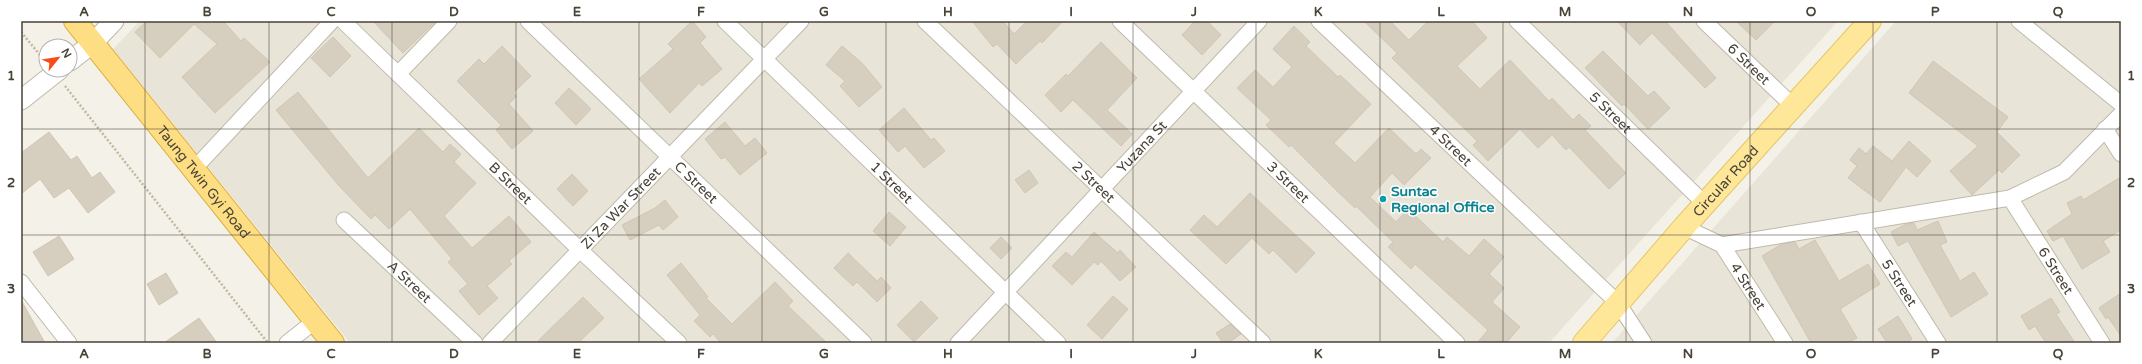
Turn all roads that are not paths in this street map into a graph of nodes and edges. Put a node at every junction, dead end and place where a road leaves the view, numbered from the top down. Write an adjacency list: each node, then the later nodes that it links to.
1 (75, 21): 17 (highway, Taung Twin Gyi Road)
2 (114, 21): 17 (street)
3 (332, 21): 30 (street)
4 (343, 21): 20 (street, B Street)
5 (450, 21): 20 (street)
6 (528, 21): 29 (street, C Street)
7 (725, 21): 19 (street, 1 Street)
8 (801, 21): 19 (street, Zi Za War Street)
9 (924, 21): 31 (street, 2 Street)
10 (1120, 21): 22 (street, 3 Street)
11 (1259, 21): 22 (street, Yuzana St)
12 (1319, 21): 41 (street, 4 Street)
13 (1517, 21): 33 (street, 5 Street)
14 (1704, 21): 25 (street, 6 Street)
15 (1870, 21): 25 (main road, Circular Road)
16 (2019, 21): 24 (street)
17 (93, 43): 18 (street); 30 (highway, Taung Twin Gyi Road)
18 (78, 55)
19 (764, 59): 29 (street, Zi Za War Street); 40 (street, 1 Street)
20 (398, 74): 38 (street, B Street)
21 (44, 78): 23 (street)
22 (1194, 91): 31 (street, Yuzana St); 53 (street, 3 Street)
23 (21, 100)
24 (2121, 104)
25 (1794, 107): 33 (main road, Circular Road)
26 (2121, 114): 27 (street)
27 (2105, 128): 28 (street); 32 (street)
28 (2121, 154)
29 (669, 157): 38 (street, Zi Za War Street); 49 (street, C Street)
30 (194, 169): 42 (highway, Taung Twin Gyi Road)
31 (1102, 189): 40 (street, Yuzana St); 52 (street, 2 Street)
32 (2010, 198): 35 (street); 58 (street, 6 Street)
33 (1705, 204): 36 (main road, Circular Road)
34 (344, 220): 46 (street, A Street)
35 (1861, 222): 37 (street); 57 (street, 5 Street)
36 (1684, 227): 37 (street); 41 (main road, Circular Road)
37 (1722, 246): 56 (street, 4 Street)
38 (580, 250): 47 (street, Zi Za War Street); 48 (street, B Street)
39 (21, 282): 43 (street)
40 (1006, 292): 50 (street, Yuzana St); 51 (street, 1 Street)
41 (1618, 303): 54 (main road, Circular Road); 55 (street)
42 (315, 321): 44 (street); 45 (highway, Taung Twin Gyi Road)
43 (69, 343)
44 (287, 343)
45 (333, 343)
46 (475, 343)
47 (490, 343)
48 (679, 343)
49 (864, 343)
50 (958, 343)
51 (1058, 343)
52 (1263, 343)
53 (1457, 343)
54 (1584, 343)
55 (1644, 343)
56 (1785, 343)
57 (1938, 343)
58 (2102, 343)

